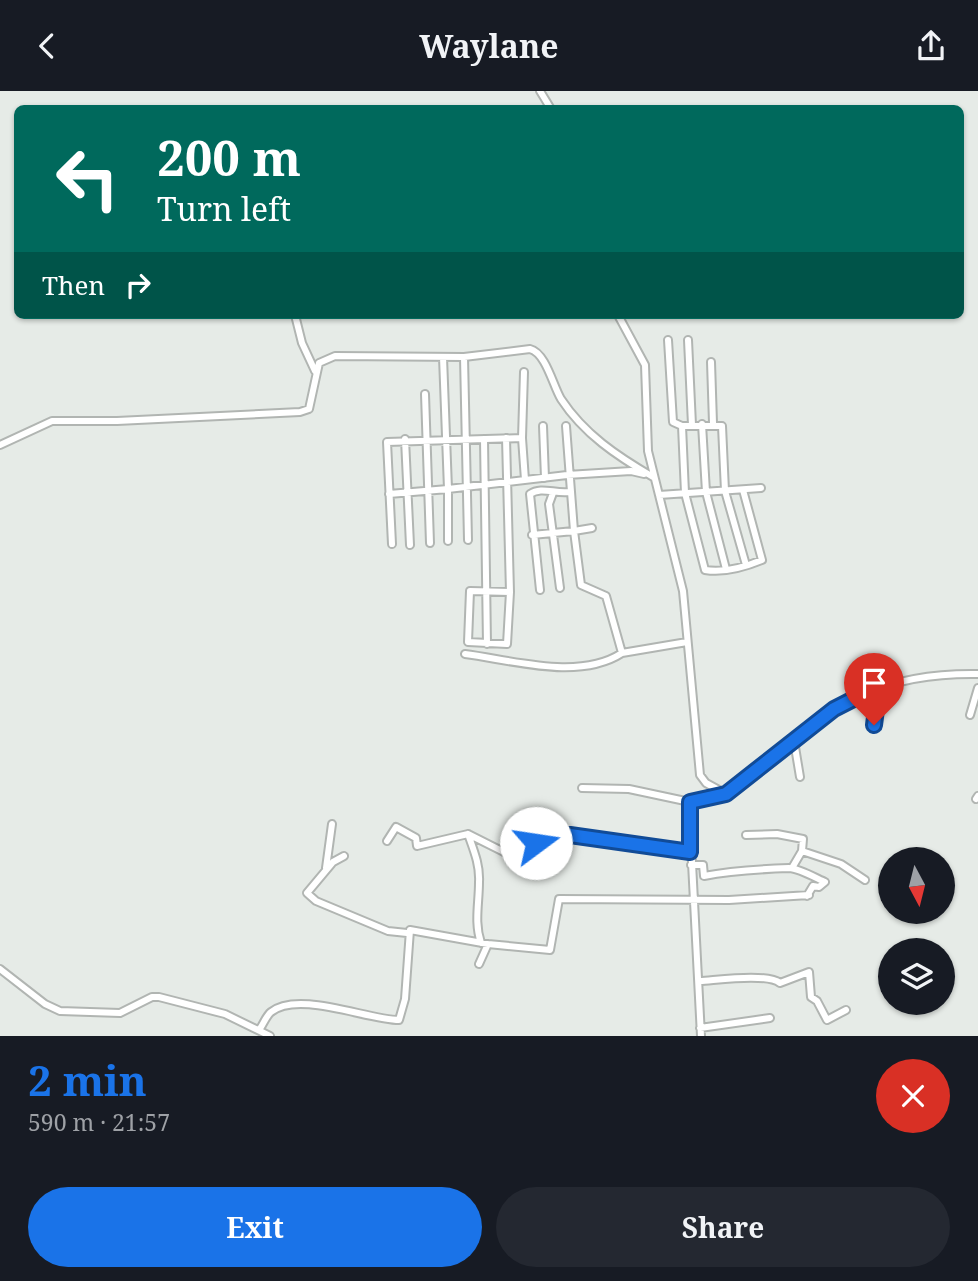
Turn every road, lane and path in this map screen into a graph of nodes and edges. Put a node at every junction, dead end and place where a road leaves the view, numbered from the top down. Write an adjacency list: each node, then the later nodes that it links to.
1 (296, 319): 8 (street)
2 (620, 319): 26 (street)
3 (688, 340): 13 (street)
4 (668, 341): 16 (street)
5 (443, 357): 6 (street); 8 (street); 21 (street)
6 (464, 357): 22 (street); 26 (street)
7 (711, 362): 11 (street)
8 (316, 371): 24 (street)
9 (524, 372): 18 (street)
10 (425, 394): 20 (street)
11 (713, 423): 12 (street); 36 (street)
12 (702, 424): 13 (street); 38 (street)
13 (692, 425): 16 (street)
14 (543, 426): 27 (street)
15 (566, 426): 25 (street)
16 (682, 426): 41 (street)
17 (506, 438): 18 (street); 23 (street); 29 (street)
18 (522, 438): 28 (street)
19 (405, 439): 20 (street); 39 (street); 42 (street)
20 (425, 439): 21 (street); 35 (street)
21 (447, 439): 22 (street); 33 (street)
22 (466, 439): 23 (street); 31 (street)
23 (484, 439): 30 (street)
24 (0, 445)
25 (567, 475): 26 (street); 27 (street); 37 (street)
26 (653, 477): 43 (street)
27 (545, 478): 28 (street)
28 (525, 480): 29 (street)
29 (508, 484): 30 (street); 58 (street)
30 (487, 485): 31 (street); 57 (street)
31 (467, 486): 33 (street); 48 (street)
32 (761, 488): 34 (street)
33 (448, 489): 35 (street); 49 (street)
34 (743, 490): 36 (street); 53 (street)
35 (428, 491): 39 (street); 50 (street)
36 (725, 491): 38 (street); 53 (street)
37 (569, 492): 40 (street); 45 (street)
38 (705, 492): 41 (street); 54 (street)
39 (407, 493): 42 (street); 52 (street)
40 (553, 493): 46 (street); 47 (street)
41 (685, 493): 43 (street); 54 (street)
42 (389, 494): 51 (street)
43 (659, 495): 59 (street)
44 (592, 529): 45 (street)
45 (573, 531): 46 (street); 61 (street)
46 (552, 533): 47 (street); 55 (street)
47 (532, 535): 56 (street)
48 (468, 540)
49 (448, 541)
50 (430, 543)
51 (391, 544)
52 (410, 545)
53 (746, 565): 54 (street)
54 (726, 569)
55 (560, 588)
56 (540, 590)
57 (489, 591): 58 (street); 60 (street); 60 (street)
58 (509, 592): 60 (street)
59 (687, 642): 61 (street); 71 (street)
60 (488, 644)
61 (622, 653): 62 (street)
62 (464, 654)
63 (978, 674): 64 (street)
64 (879, 686): 67 (street); 68 (street)
65 (978, 688): 66 (street)
66 (970, 715)
67 (874, 725)
68 (794, 741): 69 (street); 71 (street)
69 (800, 777)
70 (582, 788): 72 (street)
71 (726, 794): 72 (street)
72 (690, 802): 78 (street)
73 (331, 824): 82 (street)
74 (468, 834): 76 (street); 78 (street); 86 (street)
75 (746, 835): 77 (street)
76 (387, 841)
77 (802, 851): 81 (street); 83 (street)
78 (690, 852): 80 (street)
79 (344, 856): 82 (street)
80 (691, 865): 81 (street); 84 (street)
81 (792, 868): 84 (street)
82 (325, 870): 85 (street)
83 (865, 880)
84 (693, 899): 86 (street); 89 (street)
85 (407, 933): 86 (street); 93 (street)
86 (484, 944): 87 (street)
87 (479, 964)
88 (0, 969): 93 (street)
89 (700, 981): 90 (street); 92 (street)
90 (846, 1010)
91 (769, 1018): 92 (street)
92 (700, 1028): 95 (street)
93 (259, 1030): 94 (street)
94 (270, 1036)
95 (701, 1036)

